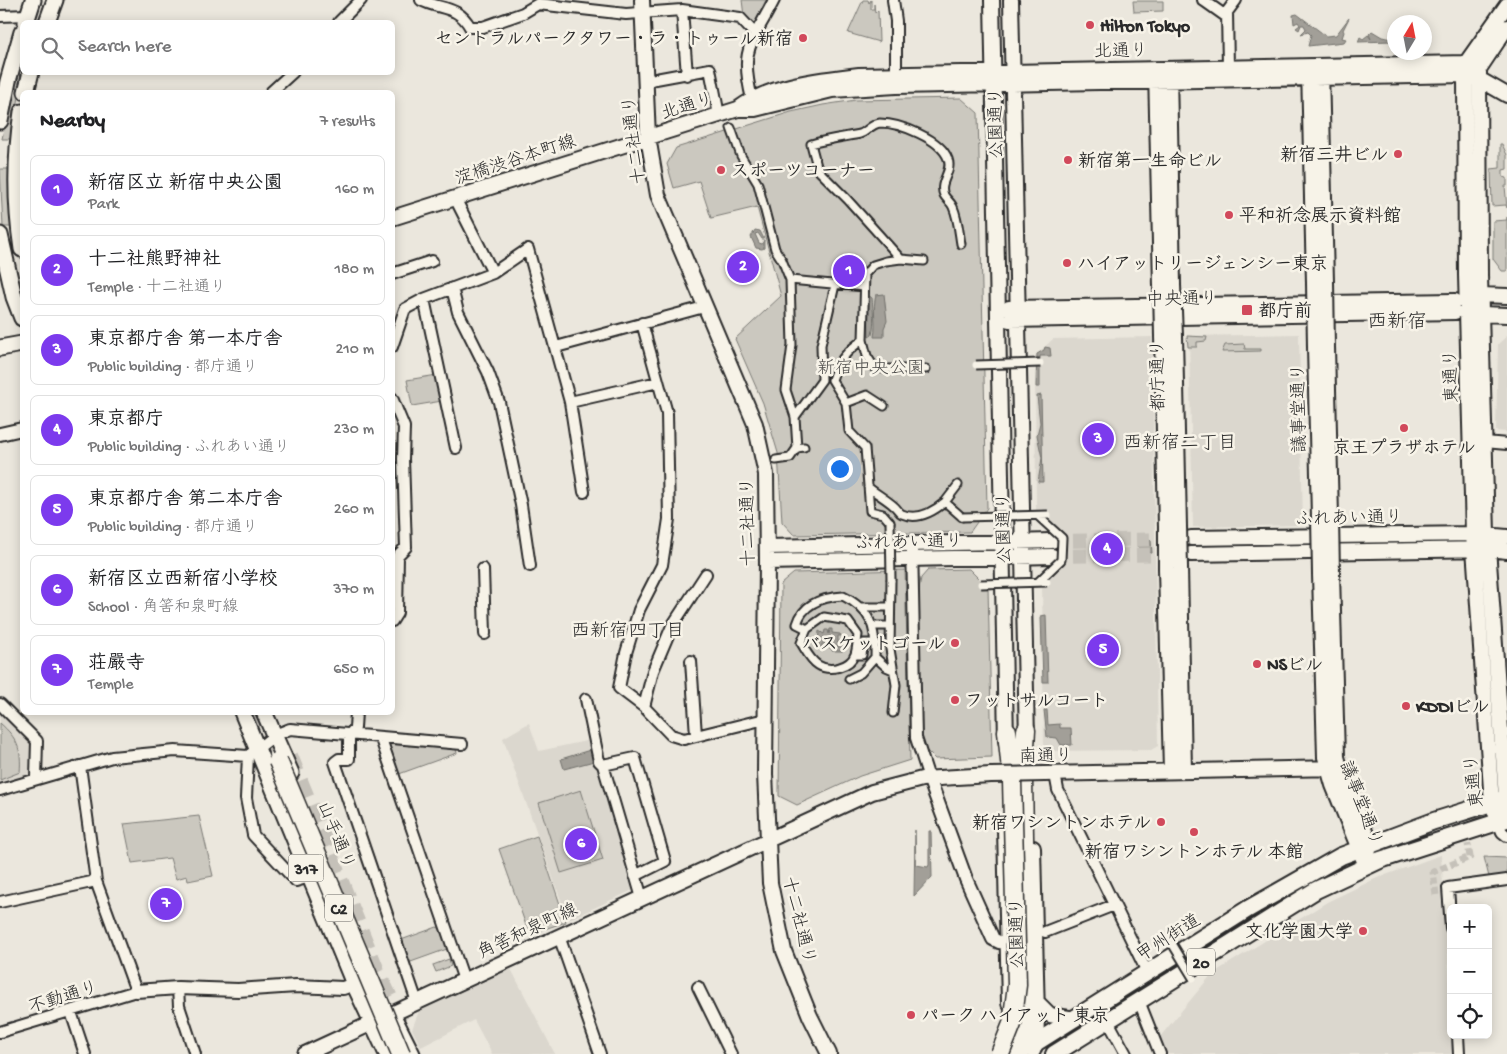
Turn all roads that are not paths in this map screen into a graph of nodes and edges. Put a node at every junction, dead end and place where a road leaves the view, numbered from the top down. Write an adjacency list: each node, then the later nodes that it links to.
1 (33, 0): 16 (main road)
2 (55, 0): 17 (main road)
3 (361, 0): 18 (street)
4 (421, 0): 12 (street)
5 (774, 0): 20 (street)
6 (893, 0): 25 (street)
7 (992, 0): 32 (main road, 公園通り)
8 (1011, 0): 31 (main road, 公園通り)
9 (1203, 0): 15 (street)
10 (1236, 0): 15 (street)
11 (1507, 5): 23 (main road)
12 (642, 7): 13 (street); 33 (main road, 十二社通り)
13 (682, 10): 20 (street); 30 (street)
14 (0, 16): 16 (street)
15 (1227, 17): 22 (street)
16 (27, 19)
17 (48, 20)
18 (341, 20)
19 (1507, 27): 27 (main road)
20 (756, 34): 38 (street)
21 (20, 39): 41 (main road)
22 (1228, 67): 24 (main road, 北通り); 26 (main road, 北通り)
23 (1465, 69): 24 (main road, 北通り); 27 (main road, 北通り); 63 (main road, 東通り)
24 (1315, 72): 26 (main road, 北通り); 160 (main road, 議事堂通り, bridge)
25 (896, 73): 32 (main road, 北通り); 38 (main road, 北通り)
26 (1163, 74): 31 (main road, 北通り); 161 (main road, 都庁通り, bridge)
27 (1479, 74): 34 (main road, 北通り); 37 (main road, 北通り); 60 (main road, 東通り)
28 (30, 75): 35 (main road)
29 (290, 75): 36 (street)
30 (687, 75): 33 (street); 40 (street)
31 (1012, 77): 32 (main road, 北通り); 67 (main road, 公園通り)
32 (993, 78): 39 (main road, 北通り); 66 (main road, 公園通り)
33 (645, 81): 44 (main road, 十二社通り)
34 (1507, 84)
35 (26, 90)
36 (273, 90)
37 (1507, 95)
38 (752, 99): 39 (main road, 北通り)
39 (738, 110): 40 (main road, 北通り)
40 (719, 115): 44 (main road, 北通り)
41 (0, 120)
42 (20, 127): 47 (main road)
43 (731, 128): 56 (street)
44 (648, 137): 45 (main road, 淀橋渋谷本町線); 64 (main road, 十二社通り)
45 (455, 198): 46 (main road, 淀橋渋谷本町線); 55 (street)
46 (395, 214)
47 (20, 225)
48 (0, 235): 53 (main road)
49 (961, 244): 50 (street)
50 (901, 259): 52 (street); 58 (street)
51 (432, 261): 54 (street)
52 (924, 261)
53 (3, 268): 65 (main road)
54 (395, 273)
55 (493, 273): 59 (street); 74 (street)
56 (790, 280): 57 (street); 86 (street)
57 (835, 285): 58 (street); 79 (street)
58 (864, 287): 72 (street)
59 (452, 288): 62 (street); 120 (street)
60 (1481, 295): 61 (main road); 63 (main road); 68 (main road, 東通り)
61 (1507, 296)
62 (424, 299): 71 (street); 93 (street)
63 (1459, 305): 67 (main road, 中央通り); 68 (main road); 101 (main road, 東通り)
64 (704, 307): 70 (street); 109 (main road, 十二社通り)
65 (20, 313)
66 (998, 314): 67 (main road, 中央通り); 106 (main road, 公園通り)
67 (1017, 314): 107 (main road, 公園通り)
68 (1482, 314): 69 (main road); 89 (main road, 東通り)
69 (1507, 315)
70 (642, 323): 74 (street); 81 (street)
71 (395, 338)
72 (863, 340): 78 (street); 80 (street)
73 (20, 344): 75 (main road)
74 (556, 347): 82 (street)
75 (0, 348)
76 (1040, 363): 77 (street, bridge)
77 (976, 365)
78 (926, 369)
79 (822, 380): 80 (street); 86 (street)
80 (832, 380): 83 (street)
81 (658, 382): 82 (street); 143 (street)
82 (570, 402): 97 (street)
83 (846, 404): 85 (street); 96 (street)
84 (395, 405): 90 (street)
85 (884, 406)
86 (795, 417): 94 (street)
87 (20, 429): 88 (street)
88 (0, 434)
89 (1485, 442): 92 (street); 102 (main road, 東通り)
90 (404, 443): 91 (street); 114 (street)
91 (395, 444)
92 (1507, 444)
93 (456, 448)
94 (776, 460)
95 (958, 485): 98 (street)
96 (868, 487): 98 (street); 127 (street, bridge)
97 (584, 492)
98 (945, 502): 100 (street, bridge)
99 (1048, 515): 100 (street, bridge)
100 (1038, 516): 123 (street, bridge)
101 (1473, 534): 102 (main road, ふれあい通り); 104 (main road, ふれあい通り); 110 (main road, 東通り)
102 (1487, 534): 103 (main road, ふれあい通り); 111 (main road, 東通り)
103 (1507, 537)
104 (1191, 538)
105 (1052, 541): 107 (main road, ふれあい通り)
106 (1003, 542): 107 (main road, ふれあい通り); 108 (main road, ふれあい通り); 116 (main road, 公園通り)
107 (1022, 542): 117 (main road, 公園通り)
108 (912, 544): 109 (main road, ふれあい通り); 118 (street)
109 (767, 547): 119 (main road, 十二社通り)
110 (1474, 549): 111 (main road, ふれあい通り); 113 (main road, ふれあい通り); 167 (main road, 東通り)
111 (1488, 549): 112 (main road, ふれあい通り); 135 (main road, 東通り)
112 (1507, 551)
113 (1191, 554)
114 (395, 555): 128 (street)
115 (1052, 556): 117 (main road, ふれあい通り)
116 (1003, 557): 117 (main road, ふれあい通り); 118 (main road, ふれあい通り); 151 (main road, 公園通り)
117 (1023, 557): 150 (main road, 公園通り)
118 (912, 559): 119 (main road, ふれあい通り); 164 (street)
119 (767, 562): 148 (main road, 十二社通り)
120 (530, 566)
121 (483, 569): 132 (street)
122 (706, 574): 143 (street)
123 (1038, 582): 124 (street, bridge); 125 (street, bridge)
124 (1047, 582)
125 (981, 584)
126 (860, 607): 127 (street); 129 (street); 131 (street)
127 (890, 607): 130 (street)
128 (395, 616)
129 (873, 626): 130 (street); 134 (street)
130 (890, 626): 133 (street)
131 (807, 629): 136 (street); 136 (street)
132 (485, 634)
133 (890, 637): 134 (street); 139 (street)
134 (876, 640): 136 (street); 137 (street)
135 (1501, 650): 149 (main road, 東通り)
136 (855, 655)
137 (875, 657): 139 (street); 140 (street)
138 (691, 661): 154 (street)
139 (893, 670): 144 (street)
140 (849, 680)
141 (586, 699): 158 (street)
142 (0, 704): 163 (street)
143 (644, 707): 154 (street)
144 (893, 713)
145 (243, 715): 157 (main road, 317)
146 (265, 715): 152 (main road, 山手通り / 317)
147 (356, 715): 153 (street)
148 (765, 719): 154 (street); 169 (main road, 十二社通り)
149 (1504, 719): 167 (main road, 東通り)
150 (1026, 730): 165 (highway); 191 (main road, 公園通り)
151 (1007, 731): 165 (highway); 182 (main road, 公園通り)
152 (275, 735): 153 (street); 157 (street); 195 (main road, 山手通り / 317)
153 (349, 735): 155 (street); 193 (street)
154 (696, 735)
155 (381, 739): 156 (street); 186 (street)
156 (462, 744)
157 (253, 753): 159 (street); 173 (main road, 317); 173 (street)
158 (603, 764): 172 (street); 172 (street)
159 (80, 766): 163 (street); 175 (street)
160 (1334, 768): 161 (main road, 南通り); 170 (main road, 議事堂通り)
161 (1177, 771): 162 (main road, 南通り)
162 (1050, 774): 164 (main road, 南通り, bridge); 179 (street)
163 (36, 778): 166 (street)
164 (929, 778): 169 (main road, 南通り); 182 (street)
165 (1018, 779): 212 (highway, bridge); 213 (highway)
166 (0, 790)
167 (1497, 801): 168 (main road, 東通り); 170 (highway, 20)
168 (1500, 825): 171 (highway, 20)
169 (766, 842): 176 (main road, 角筈和泉町線); 211 (main road, 十二社通り)
170 (1364, 846): 171 (main road, 議事堂通り); 184 (highway, 甲州街道 / 20)
171 (1366, 866): 192 (highway, 20)
172 (635, 876): 176 (street)
173 (310, 877): 187 (main road, 317)
174 (1507, 880): 178 (street)
175 (96, 881): 177 (street); 190 (street)
176 (642, 898): 181 (main road, 角筈和泉町線)
177 (0, 902)
178 (1449, 904)
179 (1114, 905): 180 (street); 184 (street)
180 (1045, 932)
181 (559, 936): 186 (main road, 角筈和泉町線); 209 (street)
182 (1007, 943): 213 (main road, 公園通り)
183 (1173, 945): 185 (street, bridge)
184 (1148, 974): 196 (highway, 甲州街道 / 20)
185 (1193, 978)
186 (464, 980): 193 (main road, 角筈和泉町線)
187 (354, 984): 189 (street); 198 (main road, 317)
188 (698, 987): 210 (street)
189 (178, 988): 190 (street); 203 (street)
190 (136, 991): 194 (street, 不動通り)
191 (1036, 1001): 196 (main road); 201 (main road, 公園通り)
192 (1139, 1001): 197 (highway, 20); 216 (street)
193 (417, 1002): 195 (main road, 角筈和泉町線)
194 (71, 1012): 199 (street, 不動通り); 202 (street)
195 (392, 1013): 198 (main road, 角筈和泉町線); 208 (main road, 山手通り / 317)
196 (1075, 1019): 201 (highway, 甲州街道 / 20)
197 (1108, 1020): 214 (highway, 20); 215 (street)
198 (372, 1023): 204 (main road, 角筈和泉町線); 205 (main road, 317)
199 (0, 1031)
200 (1458, 1039): 217 (street)
201 (1034, 1049): 213 (highway, 甲州街道 / 20)
202 (85, 1054)
203 (195, 1054)
204 (304, 1054)
205 (387, 1054)
206 (394, 1054): 207 (highway, C2, bridge)
207 (401, 1054)
208 (412, 1054)
209 (600, 1054)
210 (730, 1054)
211 (829, 1054)
212 (1000, 1054)
213 (1016, 1054)
214 (1054, 1054)
215 (1126, 1054)
216 (1160, 1054)
217 (1459, 1054)

